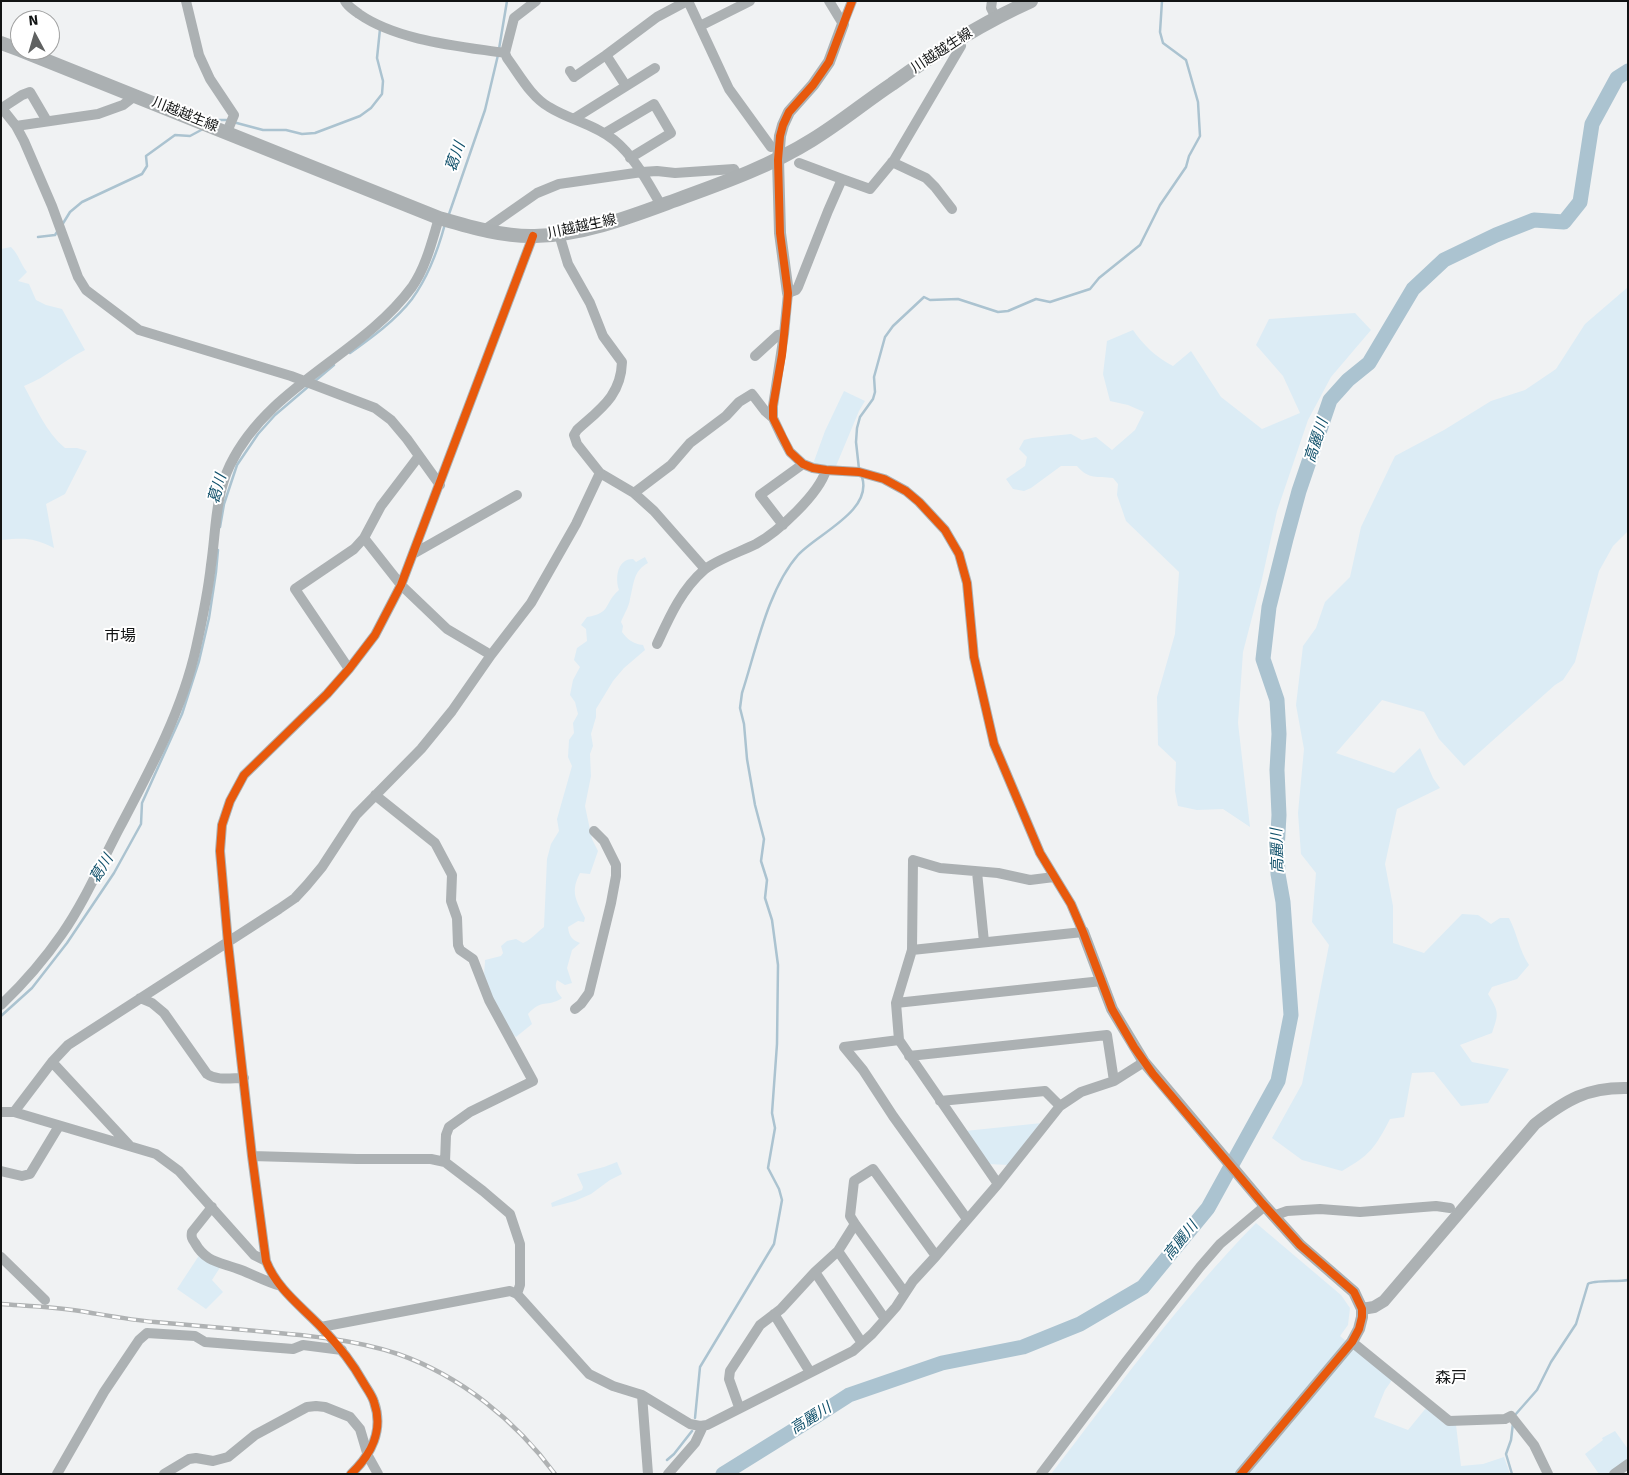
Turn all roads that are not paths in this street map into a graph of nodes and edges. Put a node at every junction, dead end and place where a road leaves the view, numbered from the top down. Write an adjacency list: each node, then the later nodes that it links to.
1 (186, 1): 25 (street)
2 (345, 1): 14 (street)
3 (536, 1): 14 (street)
4 (687, 1): 12 (street); 15 (street)
5 (750, 1): 12 (street)
6 (829, 1): 11 (street)
7 (852, 1): 11 (street)
8 (992, 1): 10 (street)
9 (1031, 1): 10 (main road, 川越越生線)
10 (996, 18): 13 (main road, 川越越生線)
11 (843, 24): 29 (street)
12 (700, 26): 27 (street)
13 (956, 41): 29 (main road, 川越越生線); 30 (street)
14 (505, 53): 22 (street)
15 (606, 55): 18 (street); 19 (street)
16 (46, 60): 20 (main road, 川越越生線)
17 (655, 68): 19 (street)
18 (570, 71)
19 (626, 86): 22 (street)
20 (136, 95): 23 (street); 25 (main road, 川越越生線)
21 (2, 108): 23 (street); 24 (street)
22 (575, 118): 26 (street)
23 (47, 121): 24 (street)
24 (16, 126): 44 (street)
25 (227, 132): 37 (main road, 川越越生線)
26 (605, 133): 28 (street); 28 (street)
27 (771, 147)
28 (630, 158): 32 (street)
29 (778, 160): 33 (main road, 川越越生線); 41 (street)
30 (892, 162): 34 (street); 36 (street)
31 (799, 163): 34 (street)
32 (642, 172): 33 (street); 35 (street); 38 (street)
33 (738, 177): 35 (main road, 川越越生線)
34 (842, 179): 41 (street)
35 (662, 205): 39 (main road, 川越越生線)
36 (952, 209)
37 (444, 219): 38 (main road, 川越越生線); 44 (street)
38 (484, 230): 40 (main road, 川越越生線)
39 (559, 234): 40 (main road, 川越越生線); 49 (street)
40 (533, 236): 50 (street)
41 (788, 293): 42 (street)
42 (784, 334): 43 (street); 45 (street)
43 (755, 356)
44 (304, 381): 46 (street); 72 (street)
45 (773, 418): 47 (street); 51 (street)
46 (419, 456): 50 (street); 54 (street)
47 (803, 464): 48 (street); 53 (street)
48 (826, 470): 53 (street); 64 (street)
49 (600, 473): 51 (street); 59 (street)
50 (440, 485): 55 (street)
51 (634, 493): 56 (street)
52 (516, 495): 55 (street)
53 (783, 525): 56 (street)
54 (364, 538): 57 (street); 60 (street)
55 (413, 554): 57 (street)
56 (705, 569): 58 (street)
57 (401, 585): 59 (street); 60 (street)
58 (657, 644)
59 (491, 655): 61 (street)
60 (349, 669): 67 (street)
61 (374, 795): 67 (street); 88 (street)
62 (594, 831): 73 (street)
63 (976, 872): 64 (street); 66 (street); 68 (street)
64 (1054, 877): 65 (street)
65 (1083, 932): 66 (street); 69 (street)
66 (984, 942): 68 (street)
67 (228, 943): 70 (street); 78 (street)
68 (912, 950): 71 (street)
69 (1102, 981): 71 (street); 77 (street)
70 (140, 998): 76 (street); 78 (street)
71 (896, 1003): 74 (street)
72 (1, 1004)
73 (575, 1009)
74 (899, 1040): 75 (street); 94 (street)
75 (909, 1056): 79 (street); 81 (street)
76 (52, 1062): 84 (street); 86 (street)
77 (1144, 1062): 79 (street); 93 (street)
78 (244, 1078): 87 (street)
79 (1114, 1082): 82 (street)
80 (1628, 1088): 105 (street)
81 (940, 1101): 82 (street); 90 (street)
82 (1060, 1106): 90 (street)
83 (1, 1112): 84 (street)
84 (14, 1112): 85 (street)
85 (59, 1126): 86 (street); 89 (street)
86 (129, 1145): 91 (street)
87 (252, 1156): 88 (street); 99 (street)
88 (445, 1162): 103 (street)
89 (1, 1171)
90 (998, 1184): 94 (street)
91 (212, 1207): 99 (street); 101 (street)
92 (1450, 1208): 93 (street)
93 (1269, 1211): 105 (street); 124 (street)
94 (967, 1219): 97 (street)
95 (855, 1224): 96 (street); 97 (street); 102 (street)
96 (838, 1251): 100 (street); 107 (street)
97 (936, 1256): 102 (street)
98 (1, 1257): 104 (street)
99 (266, 1261): 101 (street)
100 (815, 1272): 106 (street); 110 (street)
101 (281, 1286): 108 (street)
102 (905, 1293): 107 (street)
103 (517, 1294): 108 (street); 113 (street)
104 (45, 1300)
105 (1362, 1309): 109 (street)
106 (774, 1314): 112 (street); 114 (street)
107 (885, 1320): 110 (street)
108 (321, 1327): 111 (street)
109 (1352, 1342): 125 (street); 126 (street)
110 (862, 1343): 112 (street)
111 (342, 1350): 116 (street); 118 (street)
112 (810, 1372): 114 (street)
113 (642, 1395): 115 (street); 122 (street)
114 (740, 1407): 115 (street)
115 (703, 1426): 123 (street)
116 (368, 1456): 119 (street); 120 (street); 121 (street)
117 (1628, 1464): 127 (street)
118 (57, 1474)
119 (164, 1474)
120 (351, 1474)
121 (378, 1474)
122 (648, 1474)
123 (668, 1474)
124 (1041, 1474)
125 (1240, 1474)
126 (1548, 1474)
127 (1614, 1474)

